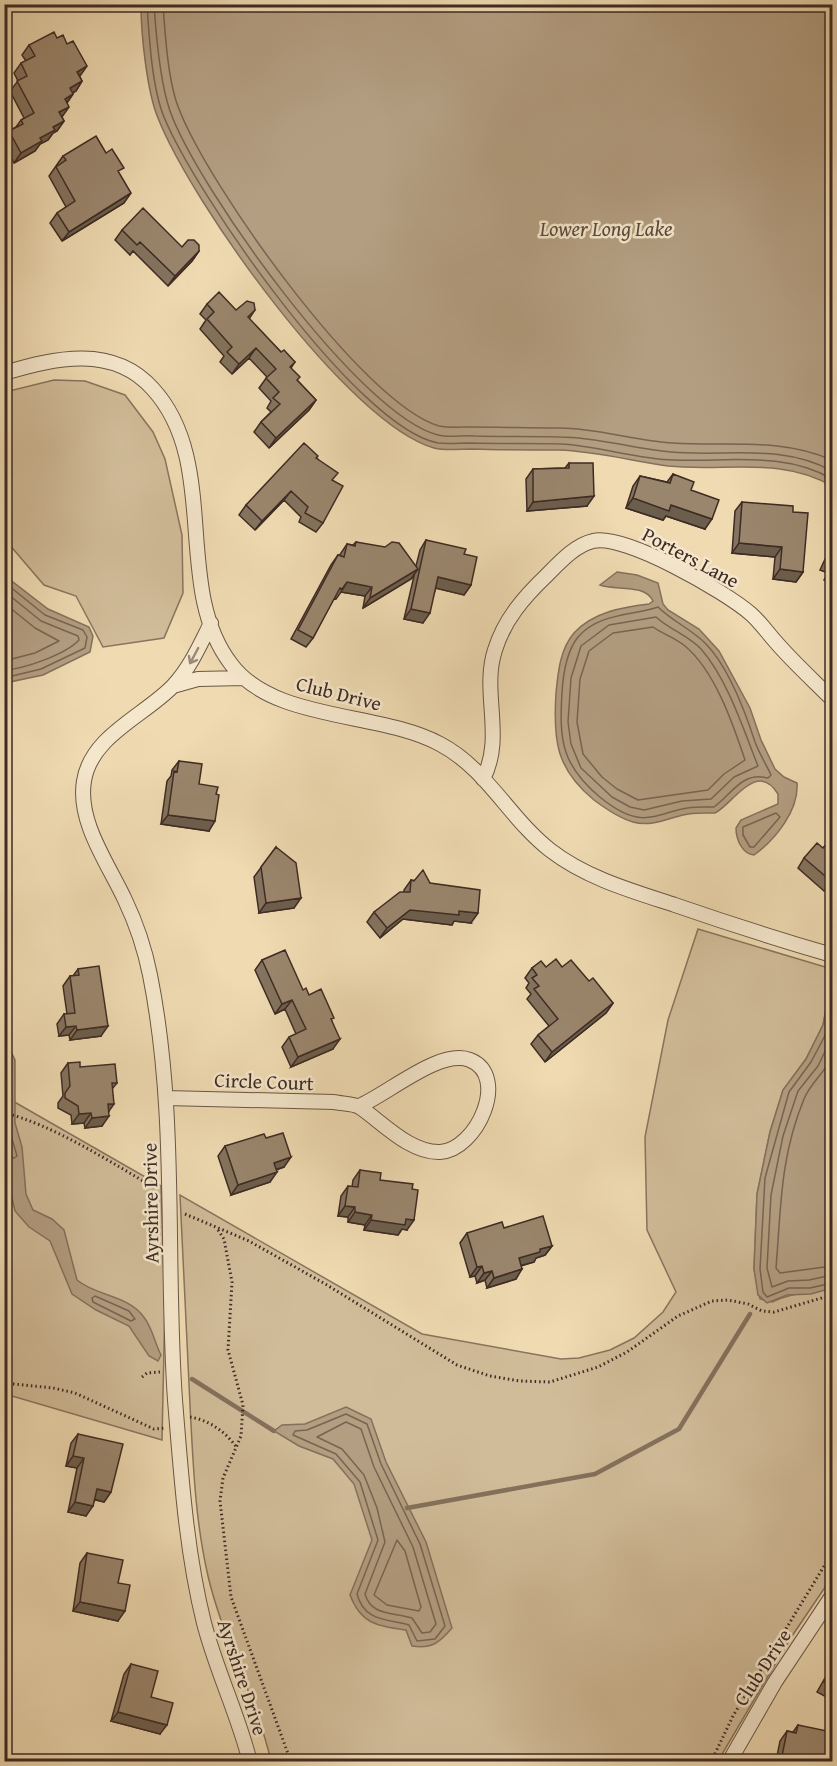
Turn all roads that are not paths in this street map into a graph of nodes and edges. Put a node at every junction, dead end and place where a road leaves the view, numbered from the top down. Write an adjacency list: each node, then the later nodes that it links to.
1 (4, 373): 2 (street, Club Drive)
2 (211, 623): 3 (street, Club Drive); 4 (street, Ayrshire Drive, one-way to 4)
3 (244, 678): 4 (street, Ayrshire Drive); 6 (street, Club Drive)
4 (173, 686): 8 (street, Ayrshire Drive)
5 (832, 699): 6 (street, Porters Lane)
6 (483, 779): 7 (street, Club Drive)
7 (832, 955)
8 (166, 1098): 9 (street, Circle Court); 11 (street, Ayrshire Drive)
9 (359, 1106): 9 (street)
10 (832, 1596): 12 (street, Club Drive)
11 (249, 1761)
12 (729, 1761)

